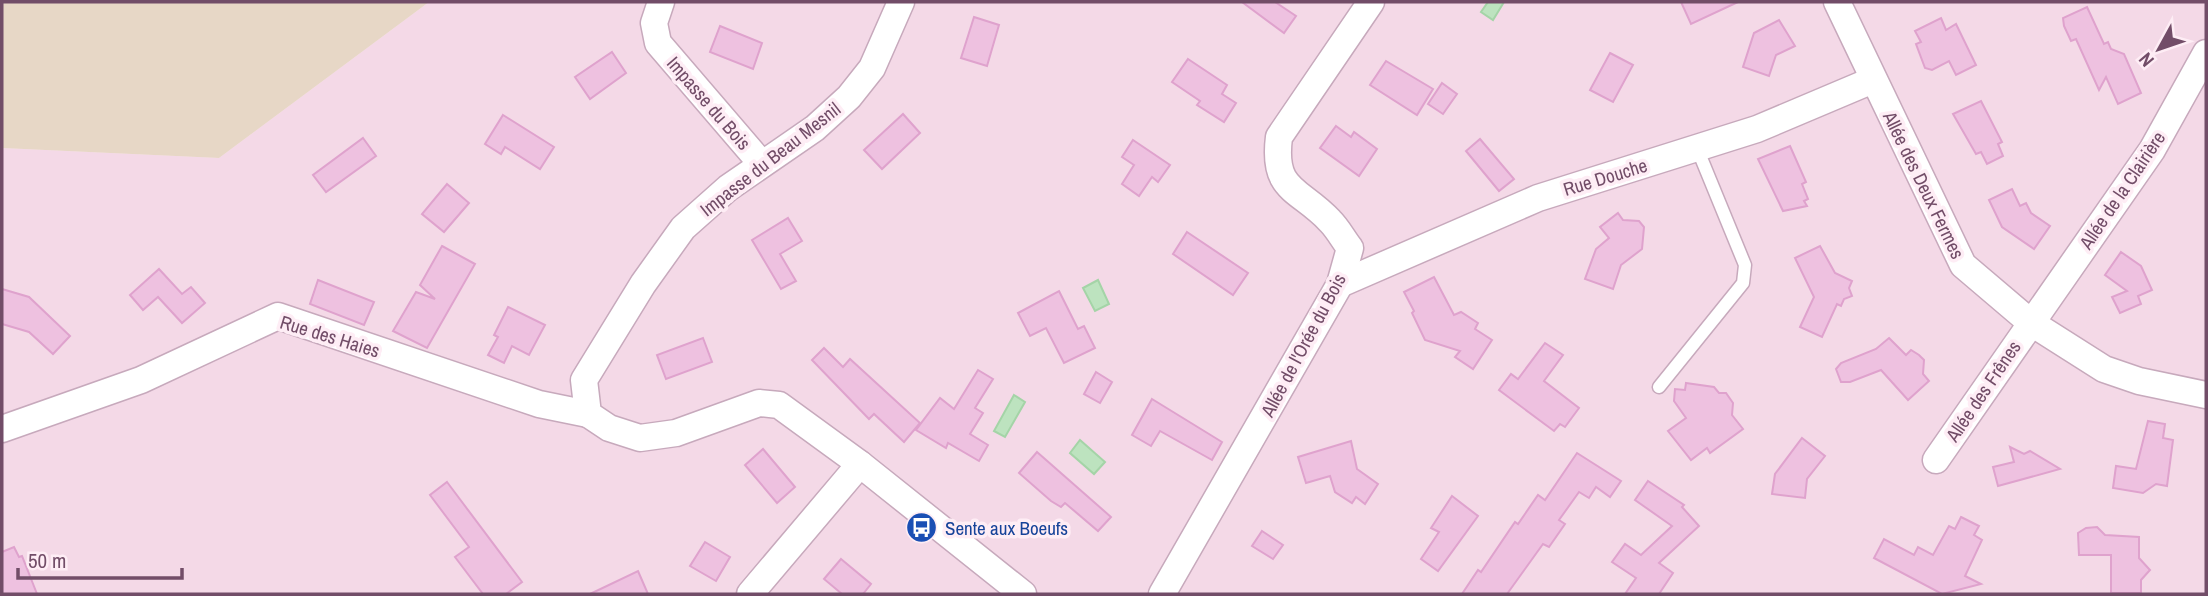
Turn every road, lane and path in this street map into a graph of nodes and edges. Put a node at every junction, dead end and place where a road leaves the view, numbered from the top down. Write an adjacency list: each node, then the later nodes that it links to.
1 (661, 2): 8 (street, Impasse du Bois)
2 (901, 2): 8 (street, Impasse du Beau Mesnil)
3 (1371, 2): 9 (street, Allée de l'Orée du Bois)
4 (1837, 2): 6 (street, Allée des Deux Fermes)
5 (2206, 53): 10 (street, Allée de la Clairière)
6 (1873, 80): 7 (street, Rue Douche); 10 (street, Allée des Deux Fermes)
7 (1698, 148): 9 (street, Rue Douche); 11 (lane)
8 (761, 163): 13 (street, Impasse du Beau Mesnil)
9 (1340, 284): 19 (street, Allée de l'Orée du Bois)
10 (2030, 323): 12 (street, Allée des Deux Fermes); 15 (street, Allée des Frênes)
11 (1659, 387)
12 (2206, 395)
13 (588, 414): 14 (street, Rue des Haies); 16 (street)
14 (2, 429)
15 (1936, 460)
16 (860, 464): 17 (street); 18 (street)
17 (750, 594)
18 (1023, 594)
19 (1162, 594)

